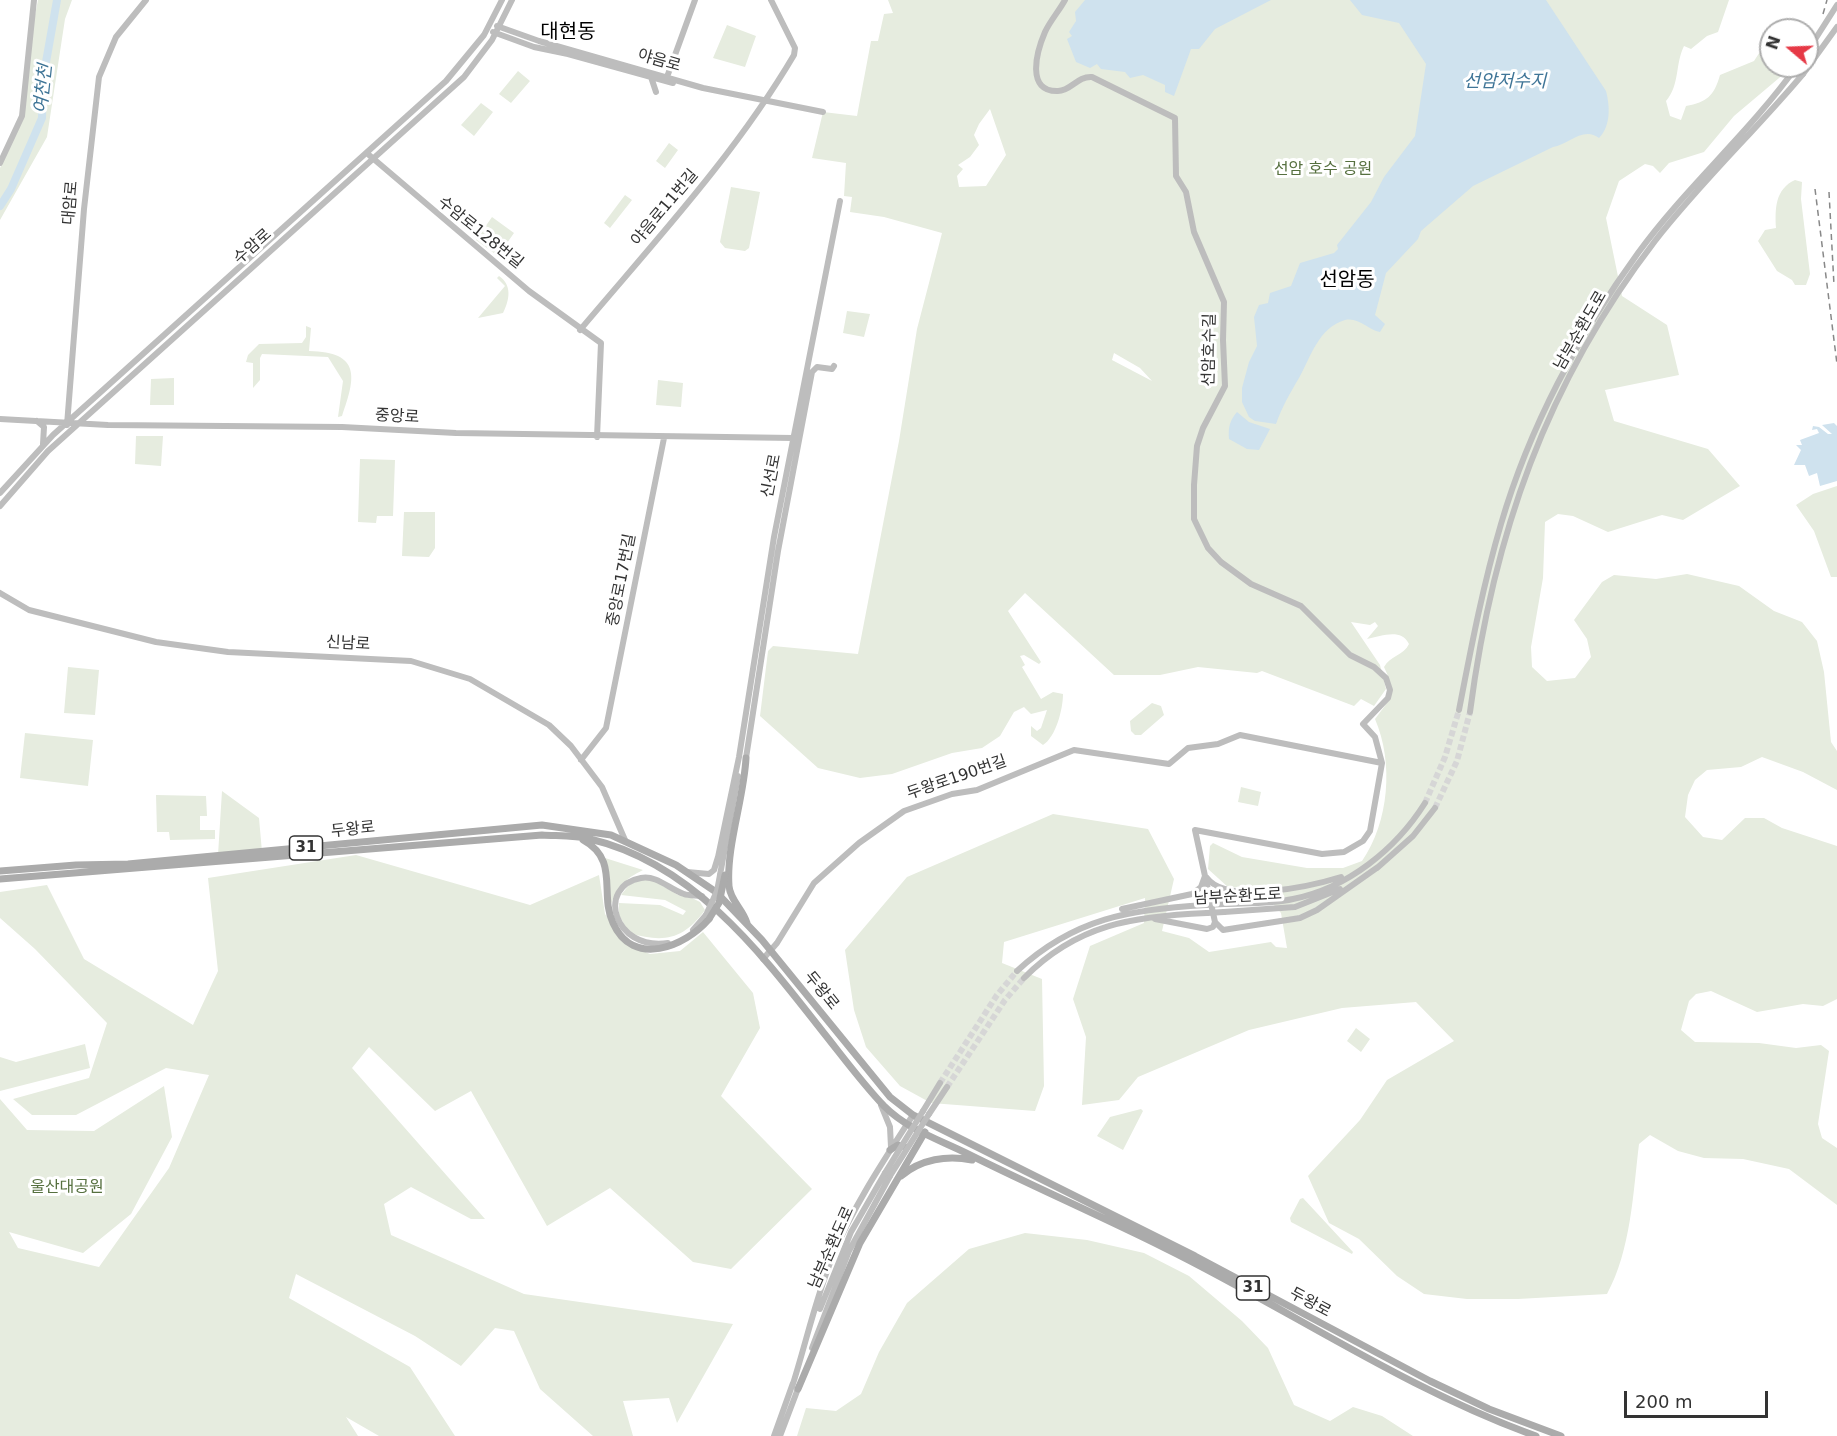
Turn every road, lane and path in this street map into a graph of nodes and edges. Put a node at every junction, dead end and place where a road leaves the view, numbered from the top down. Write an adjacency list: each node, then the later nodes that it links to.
1 (34, 0): 21 (main road)
2 (146, 0): 33 (main road, 대암로)
3 (502, 0): 9 (main road, 수암로)
4 (512, 0): 11 (main road, 수암로)
5 (695, 0): 15 (main road)
6 (771, 0): 17 (main road, 야음로11번길)
7 (1065, 0): 47 (main road, 선암호수길)
8 (1837, 4): 12 (main road, bridge)
9 (489, 26): 11 (main road, 야음로); 19 (main road, 수암로)
10 (1837, 27): 22 (main road, 남부순환도로, bridge)
11 (497, 31): 13 (main road, 야음로); 15 (main road, 야음로); 20 (main road, 수암로)
12 (1819, 33)
13 (651, 77): 15 (main road, 야음로); 16 (main road, 야음로)
14 (1787, 78): 22 (main road, 남부순환도로)
15 (666, 79): 17 (main road, 야음로); 17 (main road, 야음로)
16 (656, 92)
17 (766, 103): 18 (main road, 야음로); 25 (main road, 야음로11번길)
18 (823, 112)
19 (366, 152): 20 (main road, 수암로128번길); 29 (main road, 수암로)
20 (371, 158): 25 (main road, 수암로128번길); 30 (main road, 수암로)
21 (0, 163)
22 (1687, 197): 24 (main road, 남부순환도로)
23 (840, 201): 26 (main road, 신선로)
24 (1654, 238): 43 (main road, 남부순환도로); 44 (main road, 남부순환도로)
25 (580, 330): 35 (main road, 수암로128번길)
26 (809, 359): 28 (main road); 37 (main road, 신선로)
27 (834, 366): 28 (main road)
28 (812, 374): 37 (main road, 신선로)
29 (106, 387): 30 (main road); 33 (main road, 수암로)
30 (112, 393): 34 (main road, 수암로)
31 (0, 419): 32 (main road, 중앙로)
32 (34, 420): 33 (main road, 중앙로); 39 (main road)
33 (67, 422): 34 (main road, 중앙로); 38 (main road); 39 (main road, 수암로)
34 (79, 423): 35 (main road, 중앙로); 38 (main road, 수암로)
35 (597, 437): 36 (main road, 중앙로)
36 (664, 438): 37 (main road, 중앙로); 46 (main road, 중앙로17번길)
37 (796, 438): 45 (main road, 신선로)
38 (60, 441): 41 (main road, 수암로)
39 (43, 445): 40 (main road, 수암로)
40 (0, 493)
41 (0, 506)
42 (0, 593): 46 (main road, 신남로)
43 (1459, 710)
44 (1470, 712)
45 (743, 757): 55 (main road, 신선로); 59 (main road, bridge); 62 (main road)
46 (581, 760): 51 (main road, 신남로)
47 (1382, 763): 56 (main road); 64 (main road, 두왕로190번길)
48 (1425, 803): 53 (main road, 남부순환도로)
49 (1435, 808): 52 (main road, 남부순환도로)
50 (575, 836): 57 (main road, 두왕로); 58 (main road, 두왕로); 59 (main road)
51 (625, 840): 54 (main road, 두왕로 / 31); 55 (main road, 두왕로 / 31)
52 (1378, 867): 60 (main road, 남부순환도로, bridge); 61 (main road)
53 (1363, 868): 56 (main road); 63 (main road, 남부순환도로, bridge)
54 (0, 871)
55 (687, 872): 62 (main road, 두왕로 / 31)
56 (1205, 875): 61 (main road); 63 (main road)
57 (0, 879)
58 (702, 896): 59 (main road); 65 (main road, 두왕로)
59 (708, 917)
60 (1128, 921): 61 (main road); 67 (main road, 남부순환도로)
61 (1215, 922)
62 (748, 925): 64 (main road, 두왕로 / 31)
63 (1080, 927): 66 (main road, 남부순환도로)
64 (771, 951): 65 (main road, 두왕로190번길); 72 (main road, 두왕로 / 31)
65 (763, 959): 70 (main road, 두왕로)
66 (1017, 971)
67 (1024, 978)
68 (940, 1083): 71 (main road, 남부순환도로)
69 (947, 1087): 71 (main road, 남부순환도로)
70 (876, 1097): 73 (main road, 두왕로); 76 (main road)
71 (926, 1113): 79 (main road, 남부순환도로, bridge)
72 (913, 1115): 73 (main road); 74 (main road, 두왕로 / 31)
73 (907, 1124): 75 (main road, 두왕로 / 31); 76 (main road)
74 (930, 1125): 75 (main road); 84 (main road, 두왕로 / 31)
75 (924, 1134): 77 (main road); 78 (main road, 두왕로 / 31)
76 (890, 1150): 77 (main road); 80 (main road)
77 (908, 1161): 79 (main road)
78 (986, 1163): 79 (main road); 83 (main road, 두왕로 / 31)
79 (890, 1177): 80 (main road); 80 (main road, 남부순환도로)
80 (795, 1388): 81 (main road, 남부순환도로); 82 (main road, 남부순환도로)
81 (774, 1436)
82 (780, 1436)
83 (1536, 1436)
84 (1561, 1436)

